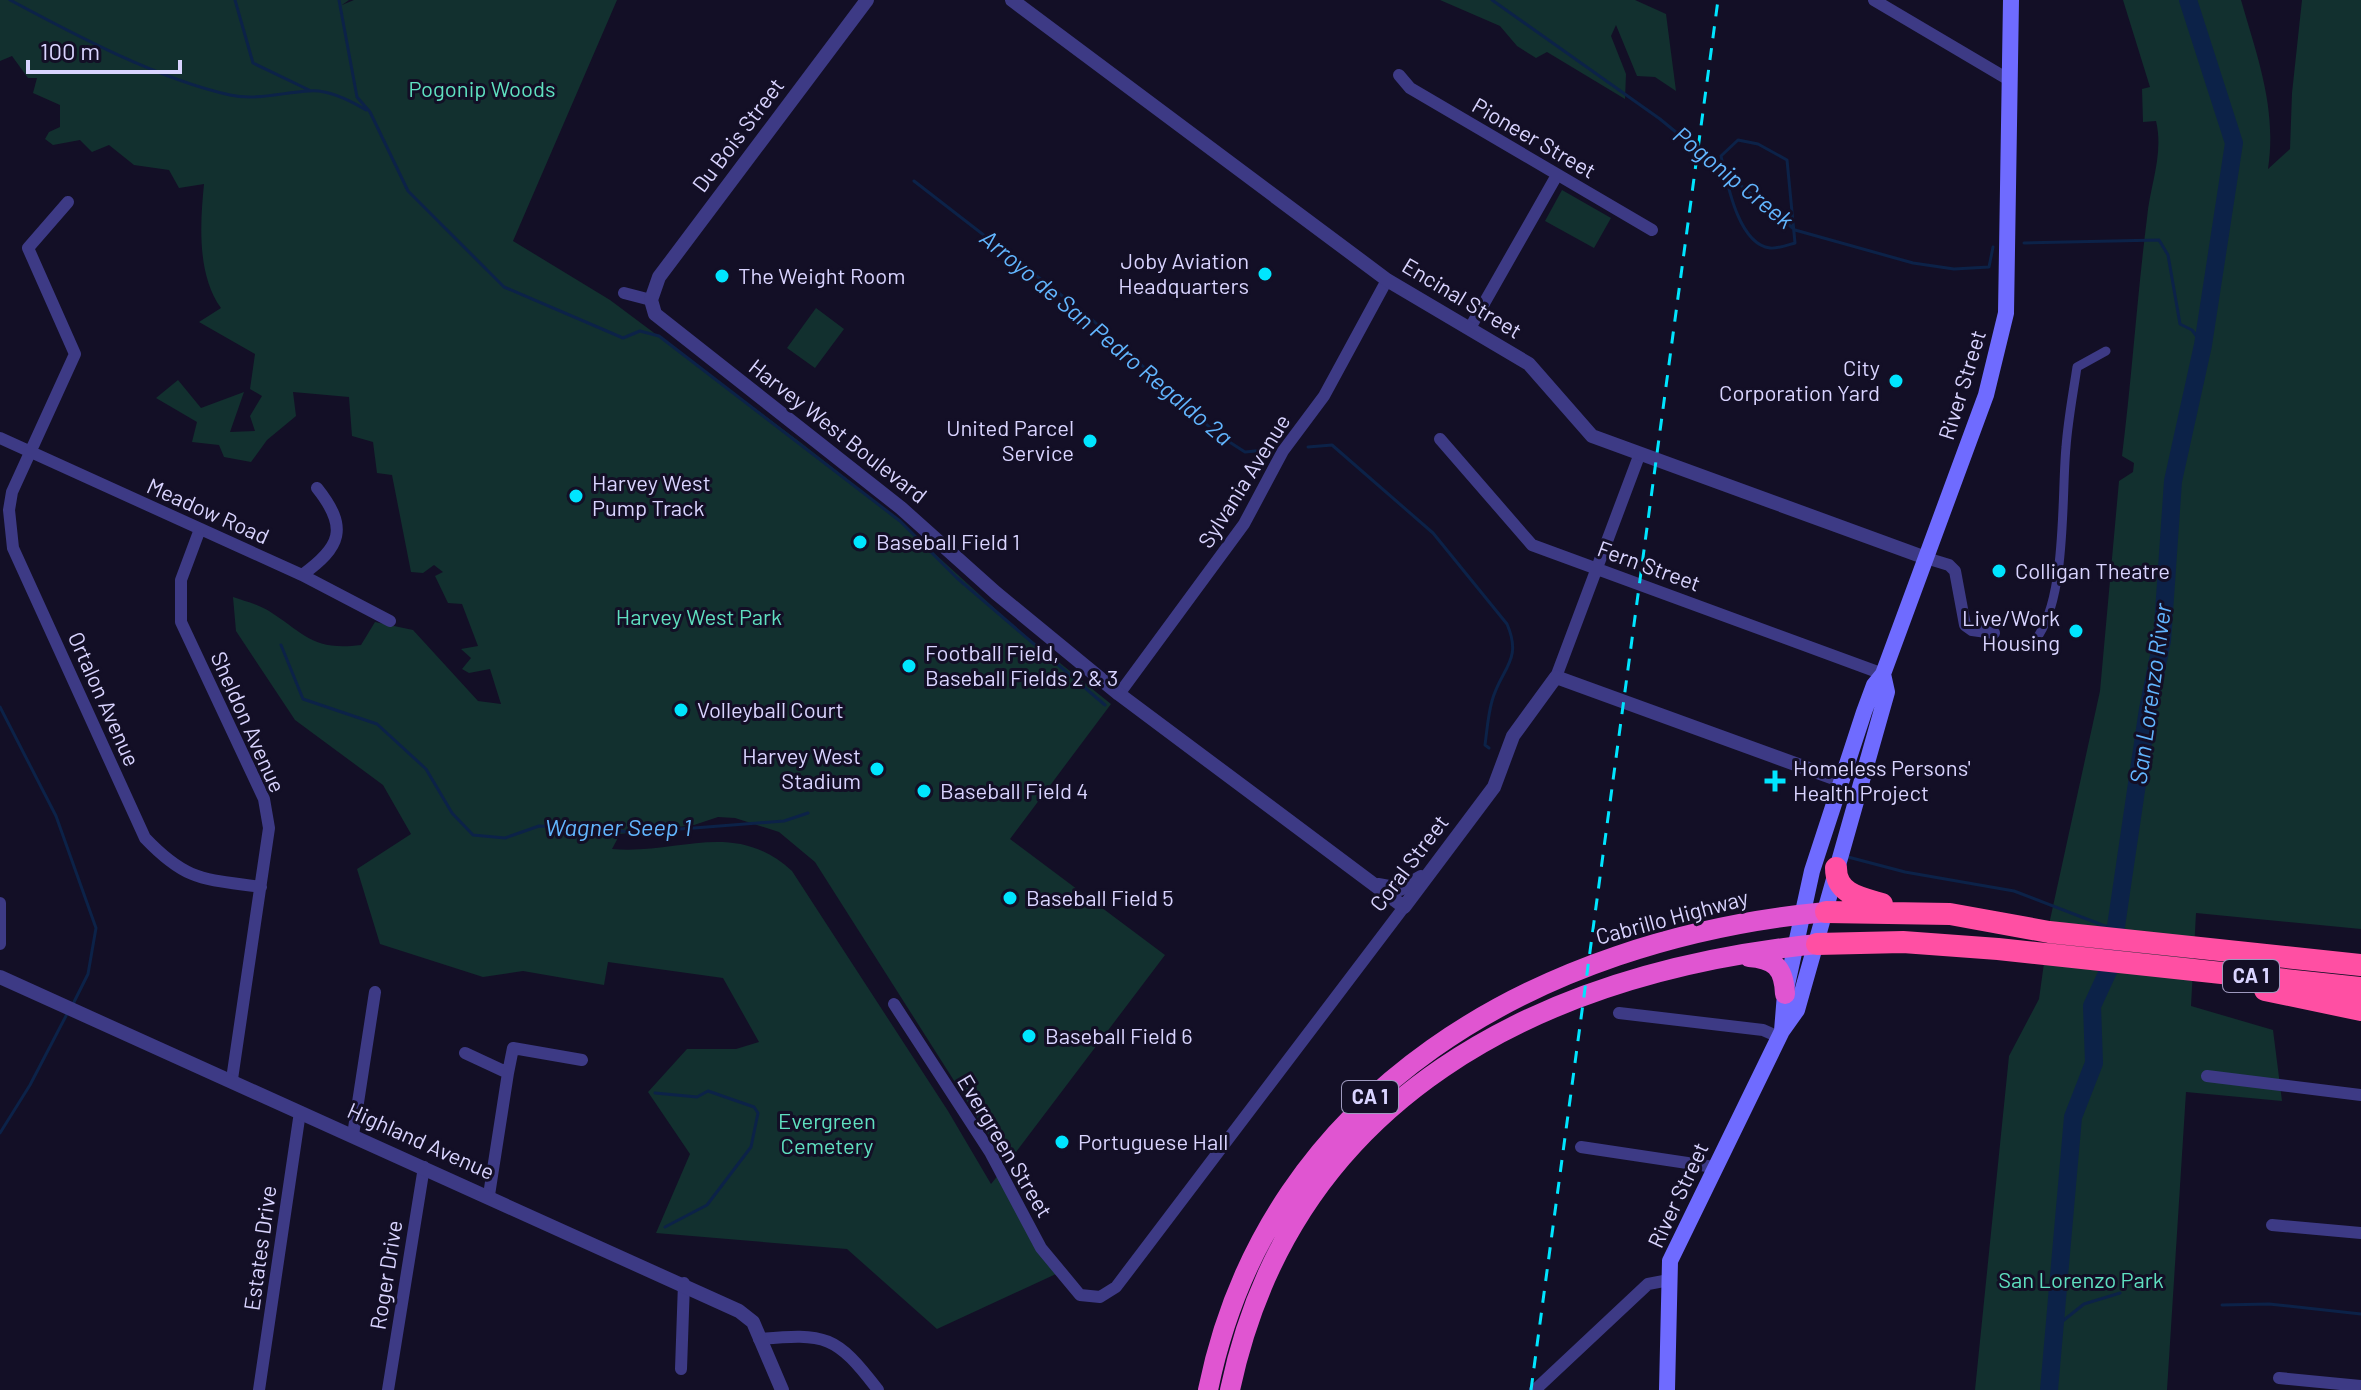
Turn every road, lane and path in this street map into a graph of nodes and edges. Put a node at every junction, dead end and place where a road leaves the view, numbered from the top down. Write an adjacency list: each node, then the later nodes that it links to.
1 (867, 0): 12 (street, Du Bois Street)
2 (1012, 0): 10 (street, Encinal Street)
3 (1874, 0): 6 (street)
4 (2011, 0): 6 (main road, River Street)
5 (1399, 75): 7 (street, Pioneer Street)
6 (2011, 81): 21 (main road, River Street)
7 (1557, 175): 9 (street, Pioneer Street); 13 (street)
8 (68, 202): 17 (street, Ortalon Avenue)
9 (1652, 230)
10 (1387, 280): 13 (street, Encinal Street); 29 (street, Sylvania Avenue)
11 (624, 293): 12 (street)
12 (651, 300): 29 (street, Harvey West Boulevard)
13 (1470, 328): 18 (street, Encinal Street)
14 (2106, 351): 26 (street)
15 (0, 438): 17 (street, Meadow Road)
16 (1440, 439): 22 (street, Fern Street)
17 (30, 452): 20 (street, Meadow Road); 34 (street, Ortalon Avenue)
18 (1639, 456): 21 (street, Encinal Street); 22 (street)
19 (317, 488): 23 (street)
20 (200, 529): 23 (street, Meadow Road); 34 (street, Sheldon Avenue)
21 (1926, 558): 25 (street); 27 (main road, River Street)
22 (1595, 569): 27 (street, Fern Street); 28 (street)
23 (302, 575): 24 (street, Meadow Road)
24 (390, 621)
25 (1994, 633)
26 (2030, 646)
27 (1883, 674): 30 (main road, River Street); 31 (main road, River Street)
28 (1556, 677): 30 (street); 32 (street, Coral Street)
29 (1119, 694): 33 (street, Harvey West Boulevard)
30 (1842, 781): 39 (main road, River Street)
31 (1836, 868): 37 (highway); 38 (main road, River Street)
32 (1429, 873): 33 (street); 36 (street, Coral Street)
33 (1370, 882): 36 (street, Harvey West Boulevard)
34 (261, 887): 60 (street, Sheldon Avenue)
35 (0, 903): 41 (street)
36 (1404, 907): 72 (street, Coral Street)
37 (1906, 911): 38 (highway, Cabrillo Highway / CA 1); 40 (highway, Cabrillo Highway / CA 1)
38 (1826, 912): 39 (highway, Cabrillo Highway / CA 1); 42 (main road, River Street)
39 (1802, 914): 42 (main road, River Street); 81 (highway, Cabrillo Highway / CA 1)
40 (2048, 942): 42 (highway, Cabrillo Highway / CA 1); 44 (highway, Cabrillo Highway / CA 1)
41 (0, 944)
42 (1806, 945): 43 (highway, Cabrillo Highway / CA 1); 51 (main road, River Street); 55 (main road, River Street)
43 (1729, 955): 51 (highway); 82 (highway, Cabrillo Highway / CA 1)
44 (2164, 955): 45 (highway, Cabrillo Highway / CA 1); 49 (highway, Cabrillo Highway / CA 1); 53 (highway)
45 (2269, 955): 46 (highway); 47 (highway, Cabrillo Highway / CA 1)
46 (2361, 958)
47 (2361, 965)
48 (0, 977): 60 (street, Highland Avenue)
49 (2361, 988)
50 (375, 992): 63 (street)
51 (1785, 994): 55 (main road, River Street)
52 (894, 1004): 72 (street, Evergreen Street)
53 (2361, 1010)
54 (1619, 1013): 55 (street)
55 (1781, 1034): 66 (main road, River Street)
56 (465, 1053): 58 (street)
57 (582, 1060): 58 (street)
58 (508, 1073): 67 (street)
59 (2207, 1076): 61 (street)
60 (232, 1079): 62 (street, Highland Avenue)
61 (2361, 1095)
62 (300, 1112): 63 (street, Highland Avenue); 77 (street, Estates Drive)
63 (353, 1135): 65 (street, Highland Avenue)
64 (1581, 1147): 66 (street)
65 (424, 1167): 67 (street, Highland Avenue); 78 (street, Roger Drive)
66 (1714, 1167): 70 (main road, River Street)
67 (489, 1195): 71 (street, Highland Avenue)
68 (2272, 1225): 69 (street)
69 (2361, 1233)
70 (1669, 1280): 83 (street); 84 (main road, River Street)
71 (684, 1283): 73 (street, Highland Avenue); 74 (street)
72 (1092, 1298)
73 (759, 1339): 79 (street, Highland Avenue); 80 (street)
74 (681, 1369)
75 (2279, 1378): 76 (street)
76 (2361, 1386)
77 (259, 1390)
78 (388, 1390)
79 (782, 1390)
80 (878, 1390)
81 (1208, 1390)
82 (1230, 1390)
83 (1535, 1390)
84 (1667, 1390)

